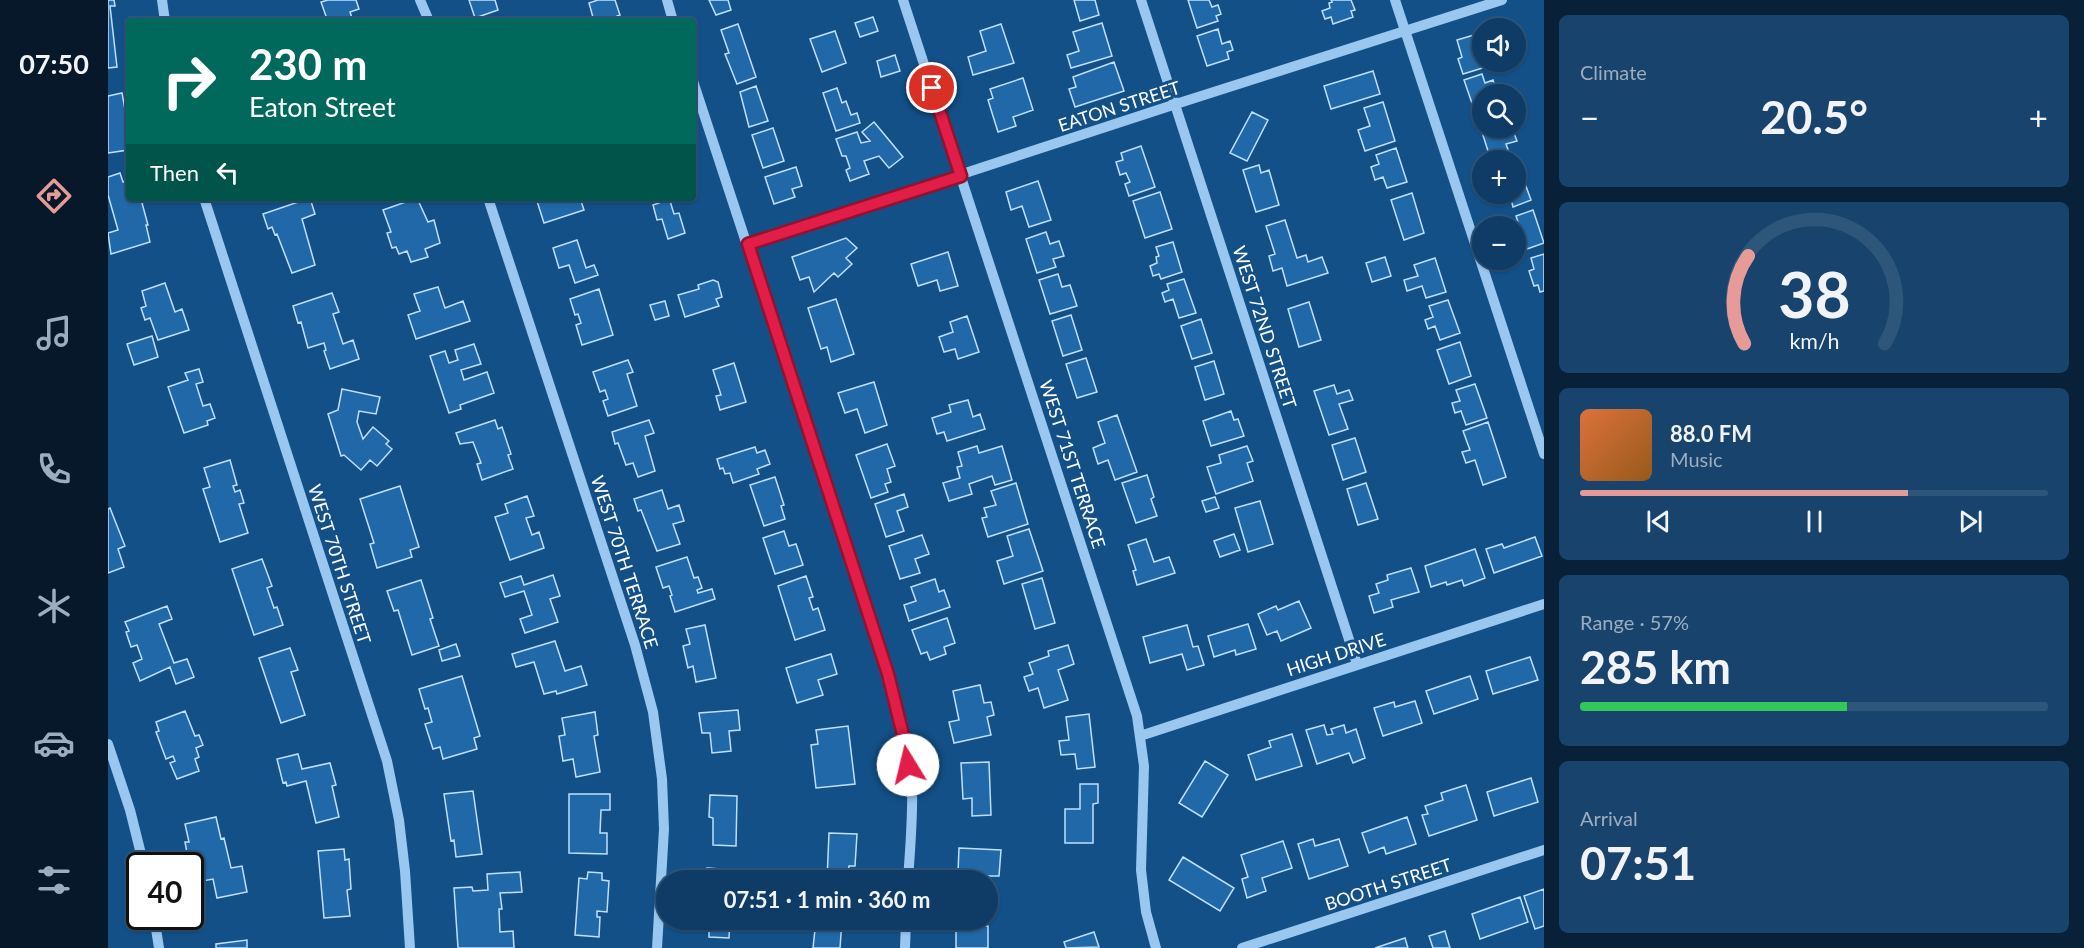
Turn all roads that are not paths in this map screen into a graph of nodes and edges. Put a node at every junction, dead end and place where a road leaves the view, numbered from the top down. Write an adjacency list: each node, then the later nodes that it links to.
1 (162, 0): 8 (street)
2 (420, 0): 9 (street)
3 (667, 0): 10 (street)
4 (903, 0): 14 (street, WEST 71ST TERRACE)
5 (1141, 0): 13 (street, WEST 72ND STREET)
6 (1395, 0): 11 (street)
7 (1502, 0): 11 (street, EATON STREET)
8 (165, 18)
9 (428, 18)
10 (673, 18)
11 (1406, 31): 13 (street, EATON STREET); 18 (street)
12 (696, 90): 17 (street)
13 (1176, 104): 14 (street, EATON STREET); 20 (street, WEST 72ND STREET)
14 (961, 176): 17 (street, EATON STREET); 21 (street, WEST 71ST TERRACE)
15 (205, 201): 29 (street, WEST 70TH STREET)
16 (489, 201): 30 (street, WEST 70TH TERRACE)
17 (748, 244): 25 (street)
18 (1544, 454)
19 (1544, 604): 20 (street, HIGH DRIVE)
20 (1356, 664): 21 (street, HIGH DRIVE)
21 (1140, 736): 32 (street, WEST 71ST TERRACE)
22 (108, 744): 24 (street)
23 (1544, 850): 33 (street, BOOTH STREET)
24 (140, 852)
25 (908, 870)
26 (156, 930): 28 (street)
27 (906, 930): 31 (street)
28 (159, 948)
29 (410, 948)
30 (657, 948)
31 (905, 948)
32 (1156, 948)
33 (1242, 948)

